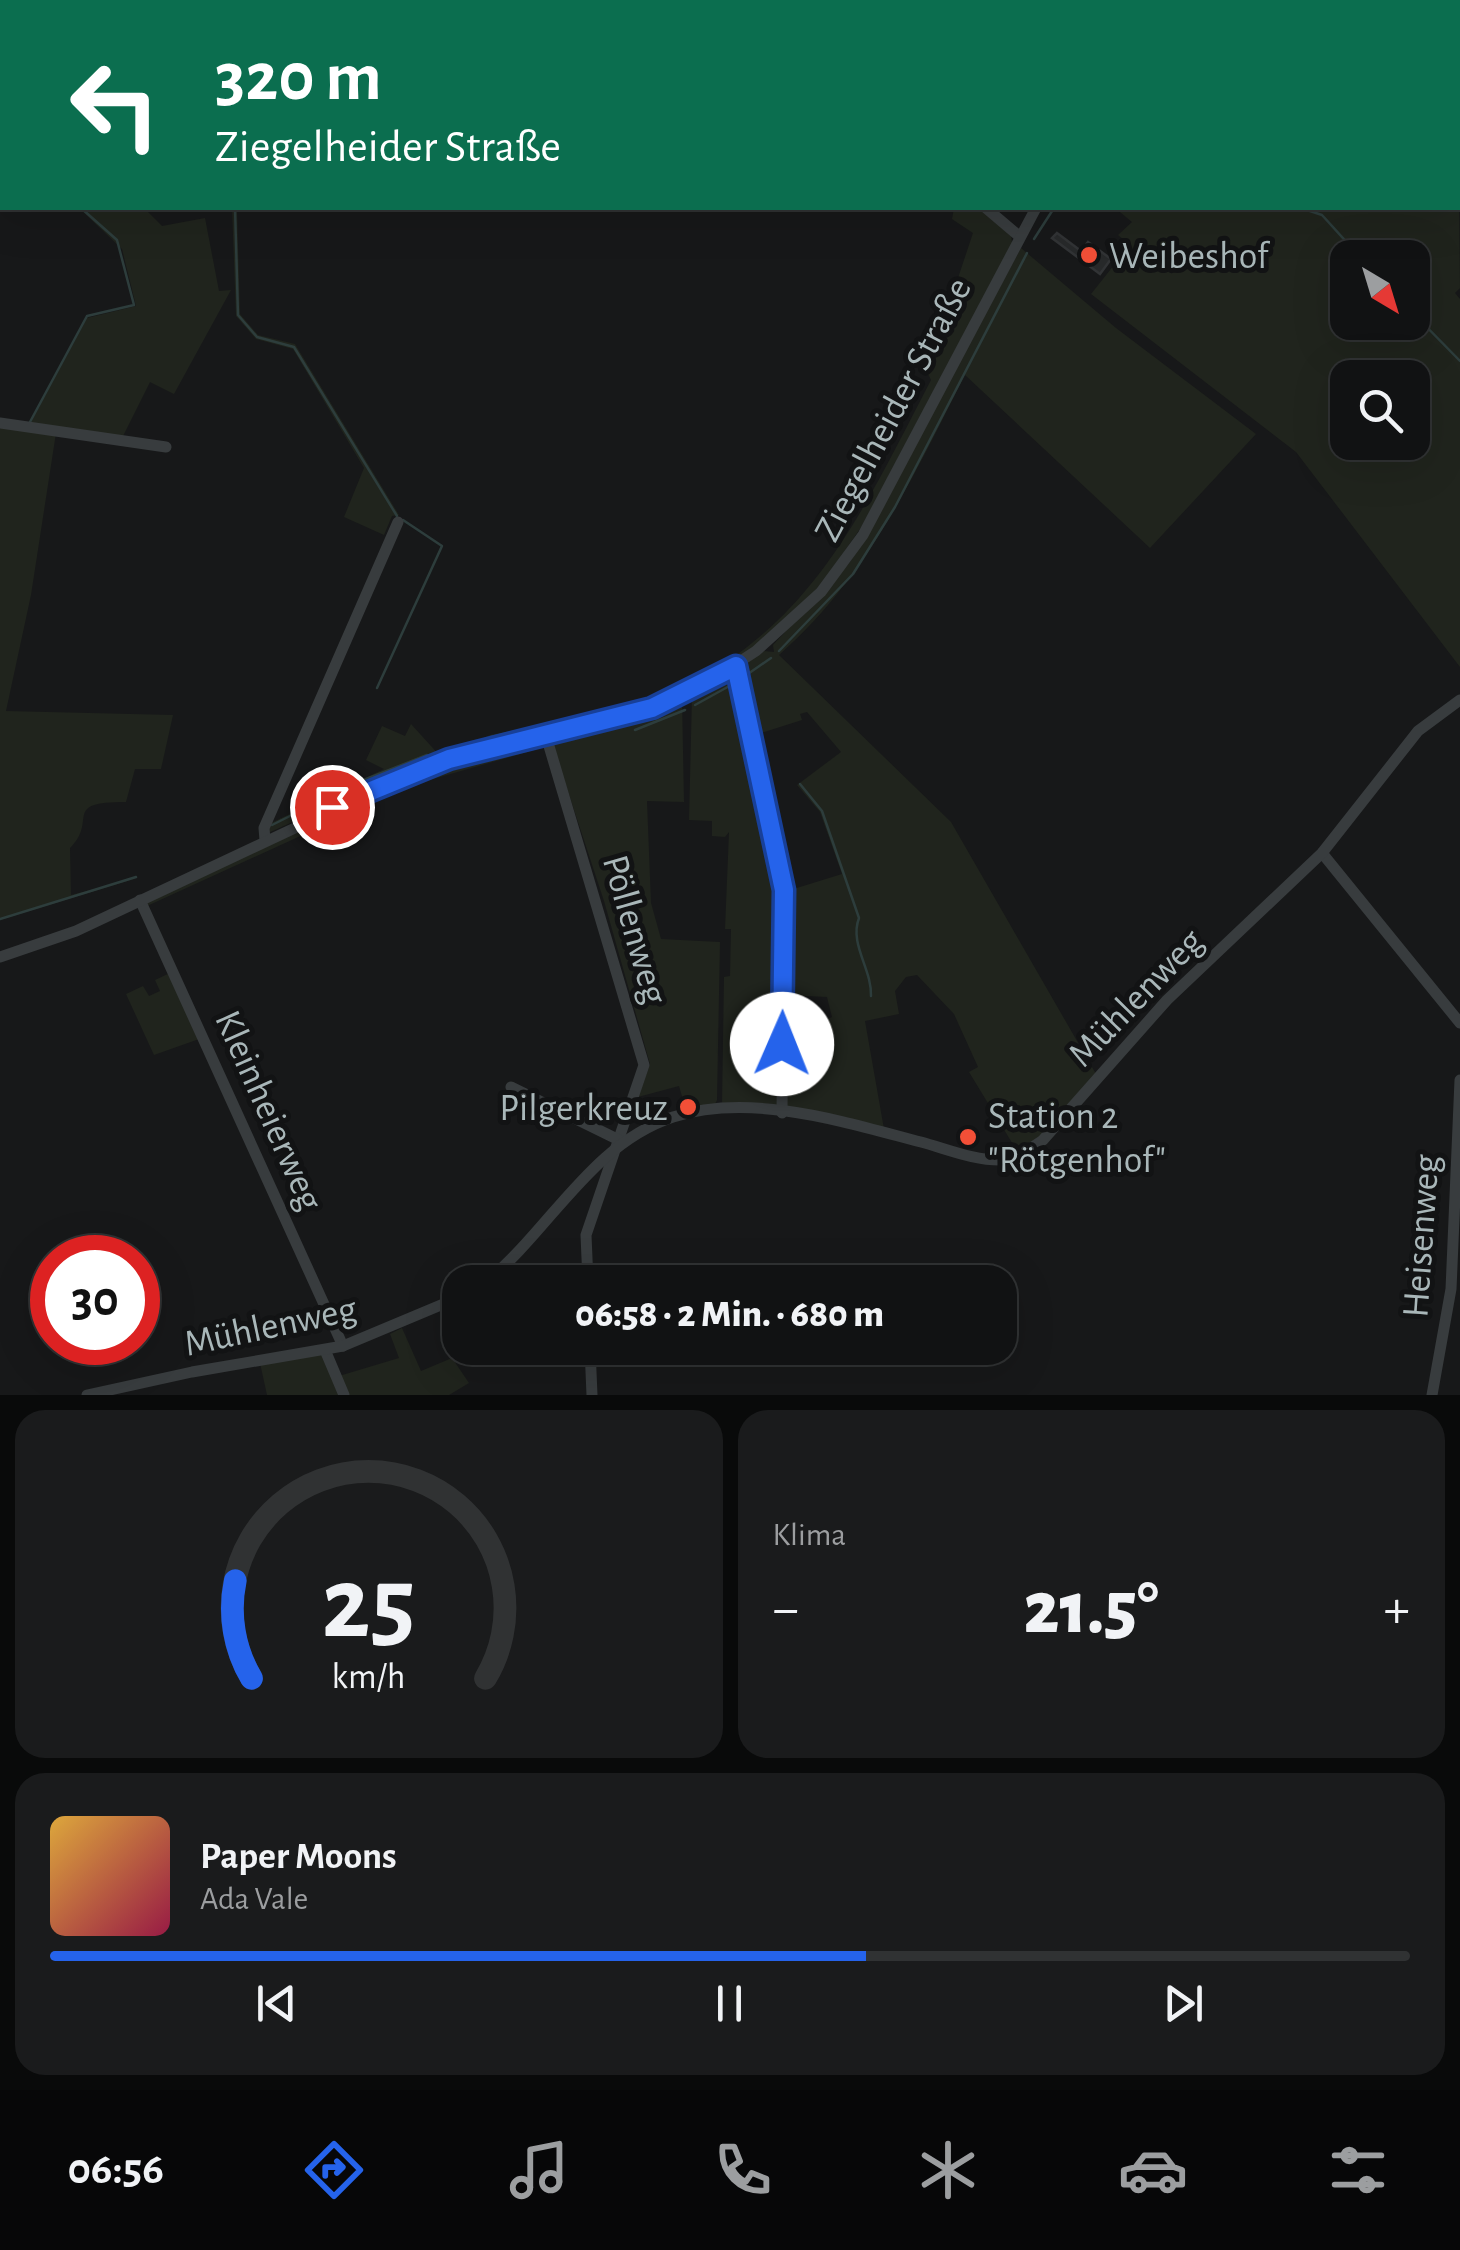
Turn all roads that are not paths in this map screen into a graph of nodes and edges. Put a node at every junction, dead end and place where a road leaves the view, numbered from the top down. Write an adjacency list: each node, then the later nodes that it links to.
1 (988, 210): 3 (street)
2 (1035, 210): 3 (street, Ziegelheider Straße)
3 (1018, 236): 7 (street, Ziegelheider Straße)
4 (0, 424): 5 (street)
5 (166, 447)
6 (398, 522): 10 (street)
7 (736, 666): 9 (street, Ziegelheider Straße); 17 (street)
8 (1460, 700): 11 (street, Mühlenweg)
9 (546, 736): 10 (street, Ziegelheider Straße); 18 (street, Pöllenweg)
10 (265, 840): 12 (street, Ziegelheider Straße)
11 (1322, 853): 14 (street); 17 (street, Mühlenweg)
12 (140, 900): 13 (street, Ziegelheider Straße); 22 (street, Kleinheierweg)
13 (0, 957)
14 (1460, 1024)
15 (1460, 1080): 28 (street, Heisenweg)
16 (511, 1087): 18 (street)
17 (782, 1113): 18 (street, Mühlenweg)
18 (621, 1140): 19 (street, Mühlenweg); 20 (street, Pöllenweg)
19 (502, 1265)
20 (587, 1265)
21 (442, 1305): 22 (street, Mühlenweg)
22 (344, 1346): 23 (street, Mühlenweg)
23 (325, 1350): 25 (street, Mühlenweg); 26 (street)
24 (591, 1365): 27 (street)
25 (87, 1395)
26 (344, 1395)
27 (592, 1395)
28 (1432, 1395)

